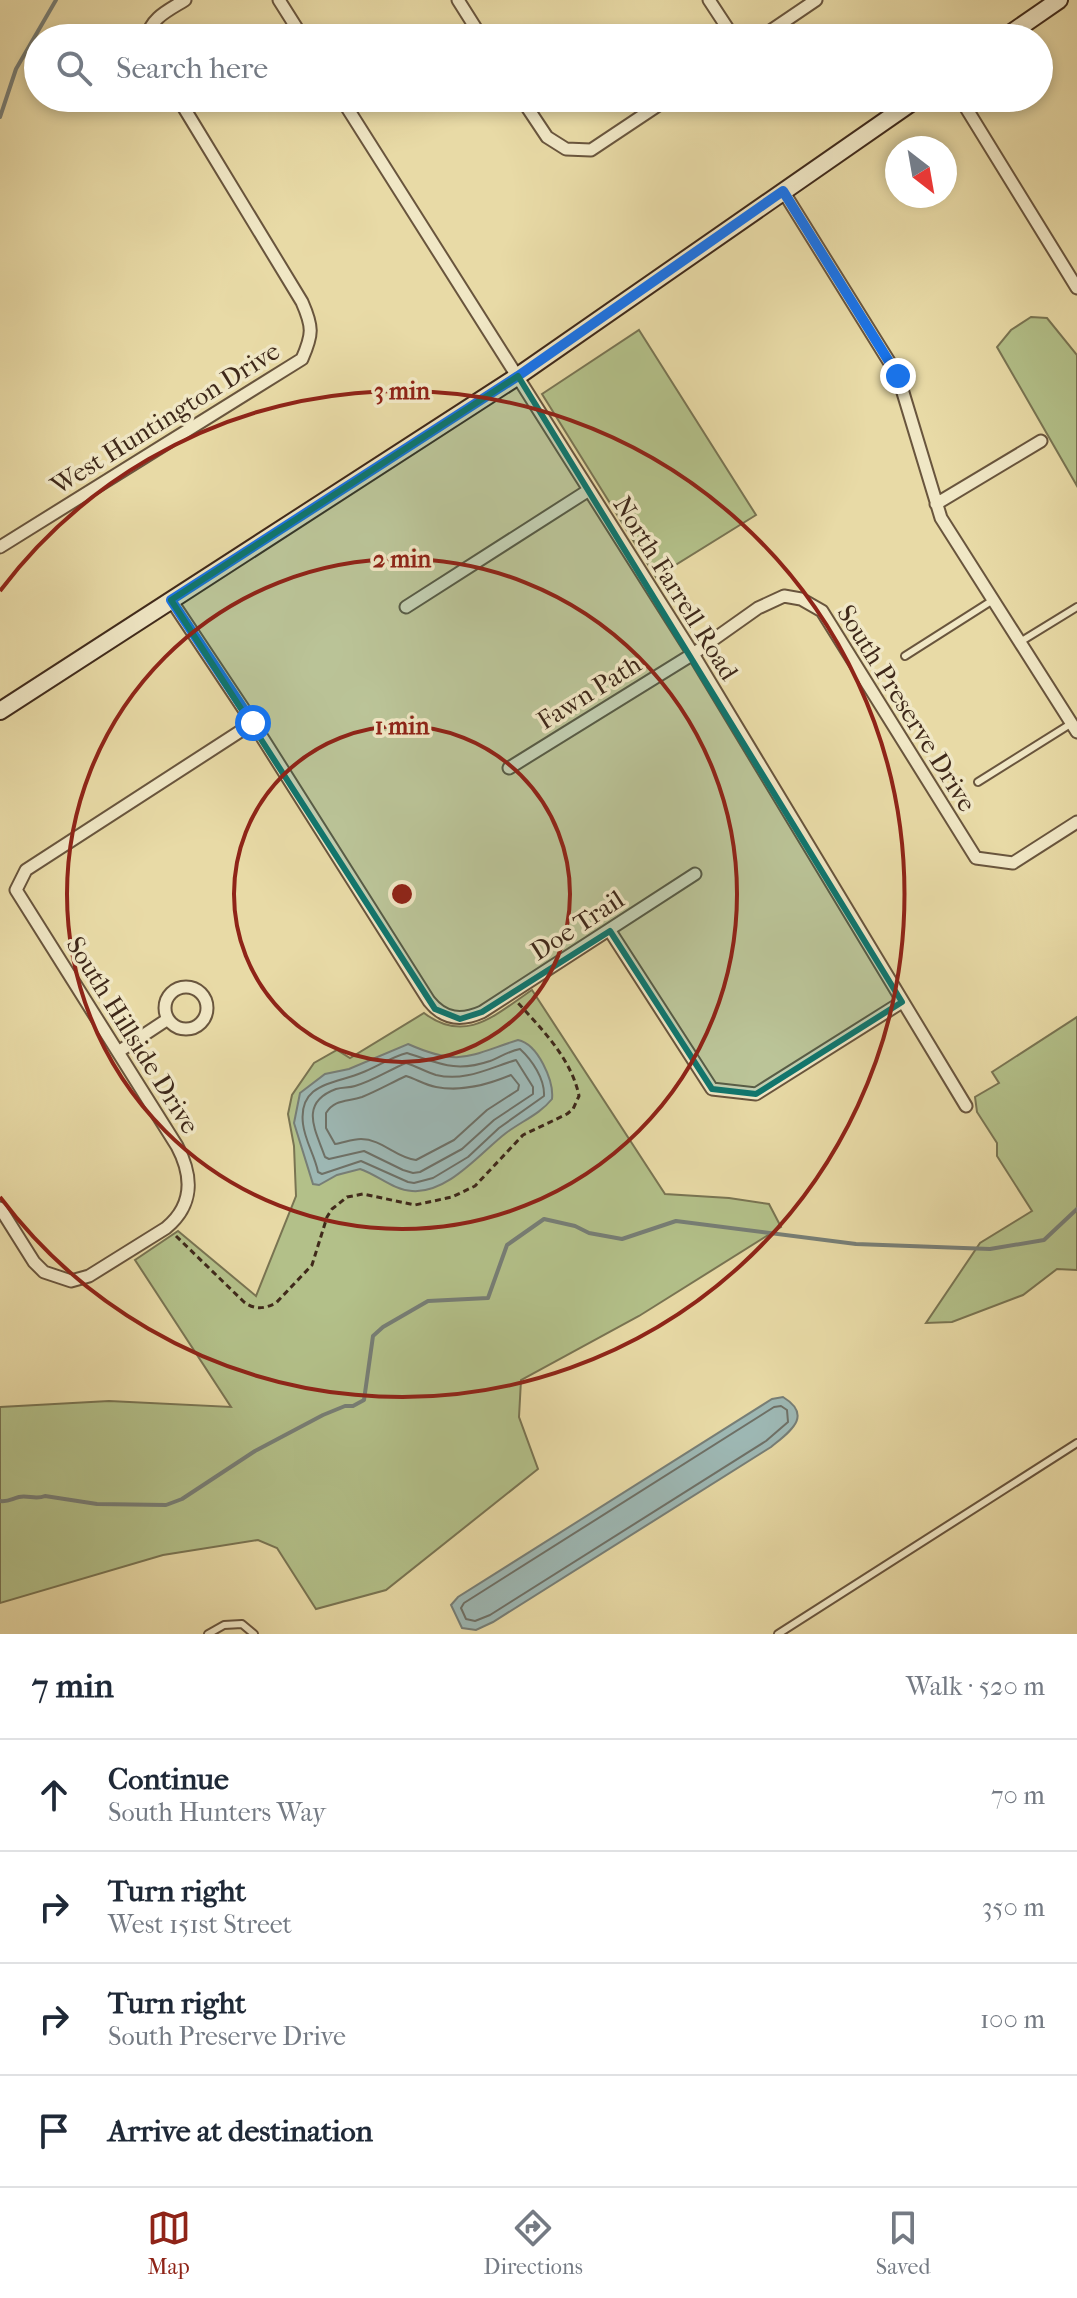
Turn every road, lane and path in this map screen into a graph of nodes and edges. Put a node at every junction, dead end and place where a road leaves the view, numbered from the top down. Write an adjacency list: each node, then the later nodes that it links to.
1 (185, 0): 7 (street)
2 (279, 0): 8 (street)
3 (458, 0): 9 (street)
4 (709, 0): 10 (street)
5 (816, 0): 11 (street)
6 (1059, 0): 12 (street)
7 (153, 24)
8 (294, 24)
9 (473, 24)
10 (725, 24)
11 (781, 24)
12 (1024, 24)
13 (187, 112): 25 (street, West Huntington Drive)
14 (350, 112): 21 (street, North Farrell Road)
15 (530, 112): 16 (street)
16 (648, 112)
17 (898, 112): 19 (street)
18 (969, 112): 20 (street)
19 (783, 191): 21 (street); 24 (street)
20 (1077, 288)
21 (518, 376): 23 (street, North Farrell Road); 26 (street)
22 (1041, 441): 24 (street)
23 (589, 490): 28 (street); 31 (street, North Farrell Road)
24 (936, 504): 27 (street)
25 (0, 547)
26 (171, 600): 33 (street); 34 (street)
27 (993, 600): 30 (street); 32 (lane)
28 (406, 607)
29 (1077, 607): 30 (lane)
30 (1020, 642): 35 (street)
31 (693, 654): 36 (street, Fawn Path); 38 (street, South Preserve Drive); 42 (street, North Farrell Road)
32 (905, 656)
33 (0, 711)
34 (253, 723): 41 (street, Doe Trail); 44 (street, South Hillside Drive)
35 (1074, 728): 37 (lane)
36 (509, 768)
37 (978, 782)
38 (1077, 822)
39 (695, 874): 40 (street, Doe Trail)
40 (610, 931): 41 (street, Doe Trail); 42 (street)
41 (509, 995): 47 (path)
42 (902, 1002): 45 (street, North Farrell Road)
43 (168, 1019): 44 (street)
44 (118, 1052): 47 (street, South Hillside Drive)
45 (966, 1106)
46 (0, 1208): 47 (street, South Hillside Drive)
47 (169, 1226)
48 (1077, 1443): 51 (lane)
49 (208, 1634): 50 (lane)
50 (254, 1634)
51 (778, 1634)

